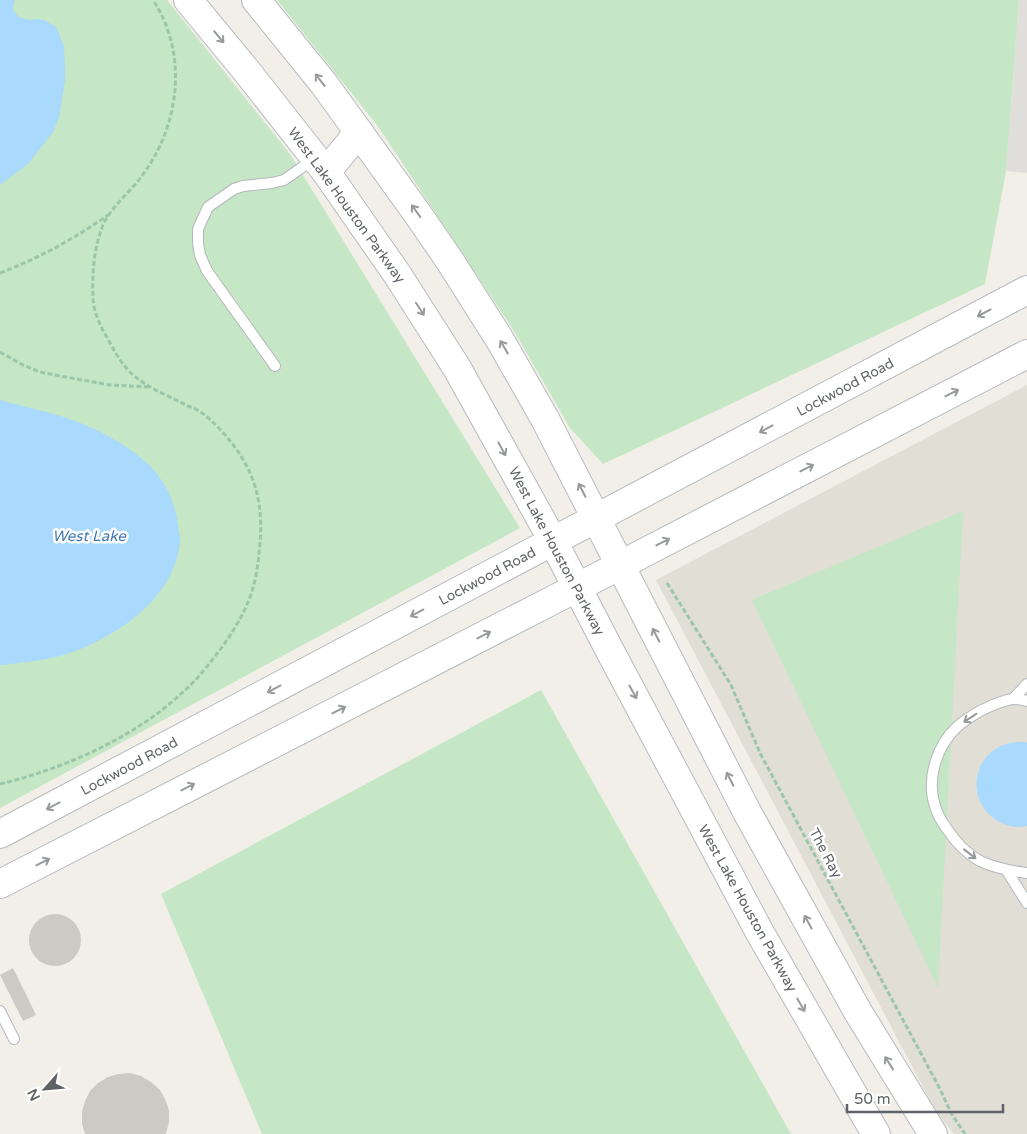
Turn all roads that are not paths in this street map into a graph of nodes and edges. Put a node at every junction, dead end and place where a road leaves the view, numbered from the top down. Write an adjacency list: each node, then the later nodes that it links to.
1 (188, 0): 4 (main road, West Lake Houston Parkway, one-way to 4)
2 (256, 0): 3 (main road, one-way to 2)
3 (359, 132): 4 (main road); 8 (main road, one-way to 3)
4 (320, 165): 7 (lane); 9 (main road, West Lake Houston Parkway, one-way to 9)
5 (1027, 290): 8 (main road, Lockwood Road, one-way to 8)
6 (1027, 354): 10 (main road, one-way to 6)
7 (274, 366)
8 (596, 518): 9 (main road, Lockwood Road); 10 (main road)
9 (554, 541): 11 (main road, West Lake Houston Parkway); 15 (main road, Lockwood Road, one-way to 15)
10 (620, 565): 11 (main road); 23 (main road, one-way to 10)
11 (577, 587): 18 (main road, one-way to 11); 22 (main road, West Lake Houston Parkway, one-way to 22)
12 (1027, 684): 13 (lane)
13 (1014, 698): 14 (lane); 16 (lane, one-way to 16)
14 (1027, 701)
15 (0, 834)
16 (1007, 871): 17 (lane); 19 (lane)
17 (1027, 873)
18 (0, 884)
19 (1027, 903)
20 (0, 1011): 21 (lane)
21 (14, 1039)
22 (876, 1134)
23 (933, 1134)

